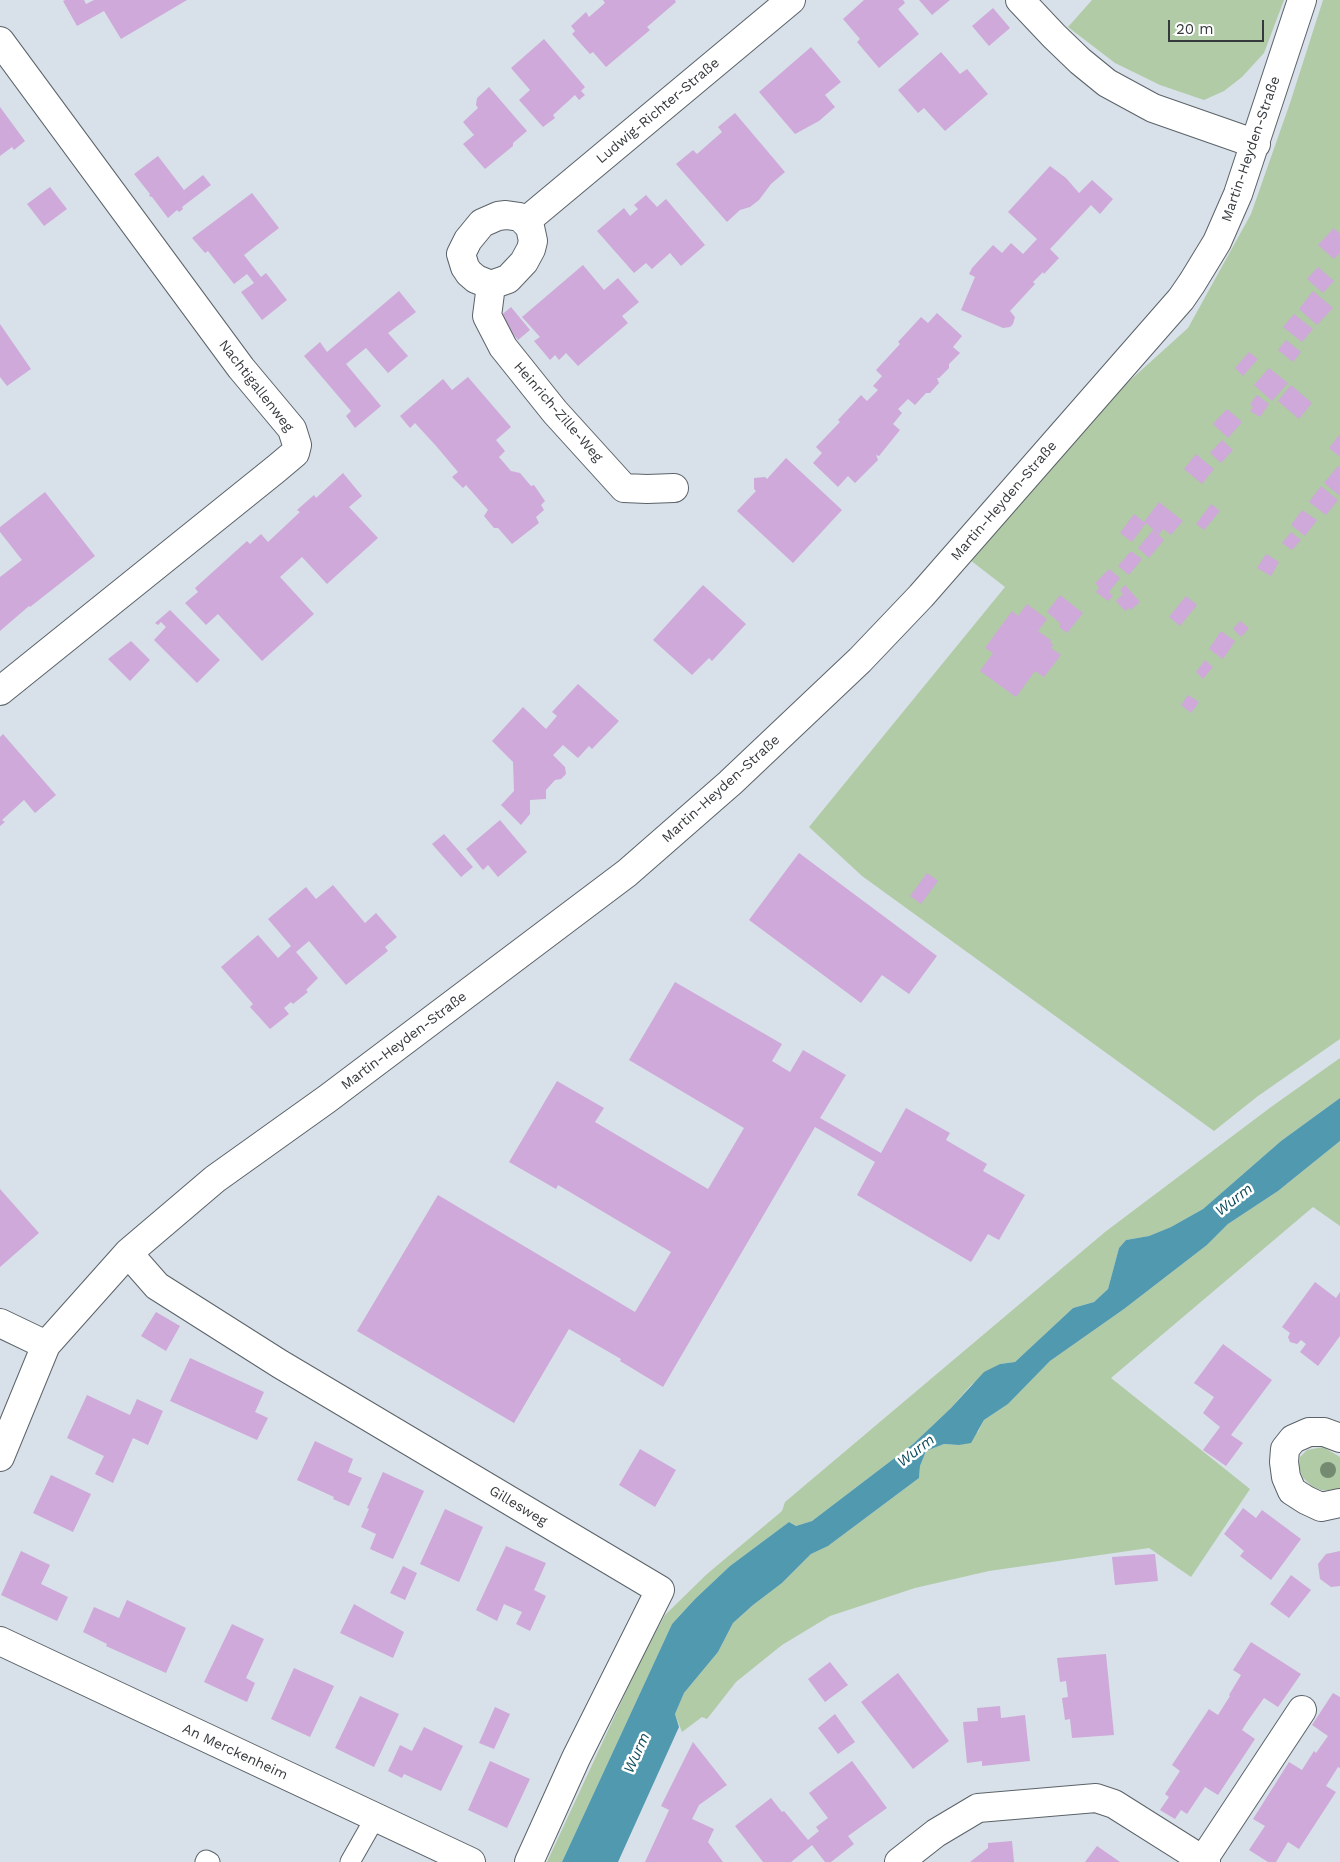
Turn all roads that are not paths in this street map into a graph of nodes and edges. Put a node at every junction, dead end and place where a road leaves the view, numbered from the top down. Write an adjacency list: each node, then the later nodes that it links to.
1 (791, 0): 6 (street, Ludwig-Richter-Straße)
2 (1020, 0): 5 (street)
3 (1302, 0): 5 (street, Martin-Heyden-Straße)
4 (0, 41): 9 (street, Nachtigallenweg)
5 (1256, 144): 10 (street, Martin-Heyden-Straße)
6 (526, 221): 7 (street); 7 (street)
7 (491, 285): 8 (street, Heinrich-Zille-Weg)
8 (674, 488)
9 (0, 691)
10 (128, 1253): 12 (street, Martin-Heyden-Straße); 24 (street, Gillesweg)
11 (0, 1323): 12 (street)
12 (46, 1345): 14 (street, Martin-Heyden-Straße)
13 (1340, 1438): 15 (street)
14 (0, 1457)
15 (1340, 1503)
16 (0, 1641): 18 (street, An Merckenheim)
17 (1302, 1710): 19 (street)
18 (376, 1818): 22 (lane); 23 (street, An Merckenheim)
19 (1204, 1861): 25 (street)
20 (205, 1862): 21 (lane)
21 (210, 1862)
22 (350, 1862)
23 (471, 1862)
24 (528, 1862)
25 (899, 1862)

